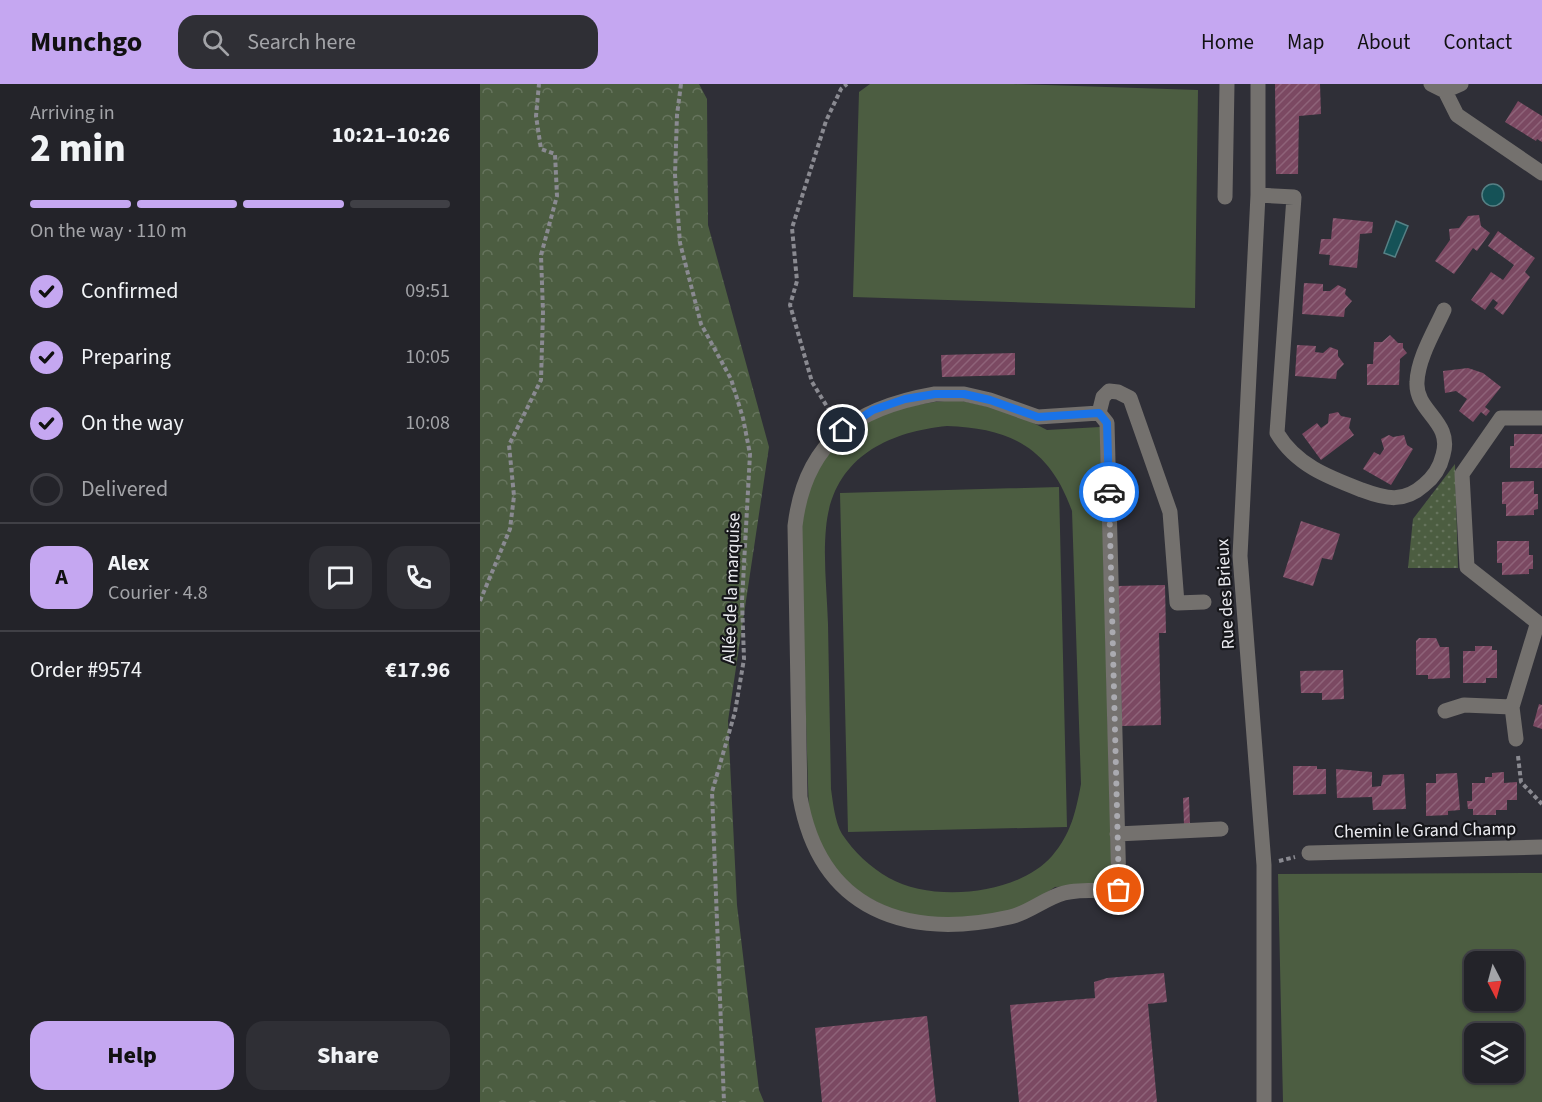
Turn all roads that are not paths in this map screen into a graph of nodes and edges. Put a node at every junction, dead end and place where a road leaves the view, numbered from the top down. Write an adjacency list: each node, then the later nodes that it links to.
1 (1227, 84): 7 (street)
2 (1258, 84): 6 (street, Rue des Brieux)
3 (1461, 84): 4 (street)
4 (1438, 87): 5 (street)
5 (1542, 173)
6 (1258, 195): 8 (street); 20 (street, Rue des Brieux)
7 (1225, 197)
8 (1444, 310)
9 (1099, 413): 11 (street); 17 (street); 17 (street)
10 (1542, 418): 12 (street)
11 (1204, 602)
12 (1540, 626): 13 (street)
13 (1512, 707): 14 (street); 15 (street)
14 (1445, 711)
15 (1516, 739)
16 (1221, 829): 17 (street)
17 (1117, 834)
18 (1542, 847): 19 (street, Chemin le Grand Champ)
19 (1309, 853)
20 (1264, 1102)

